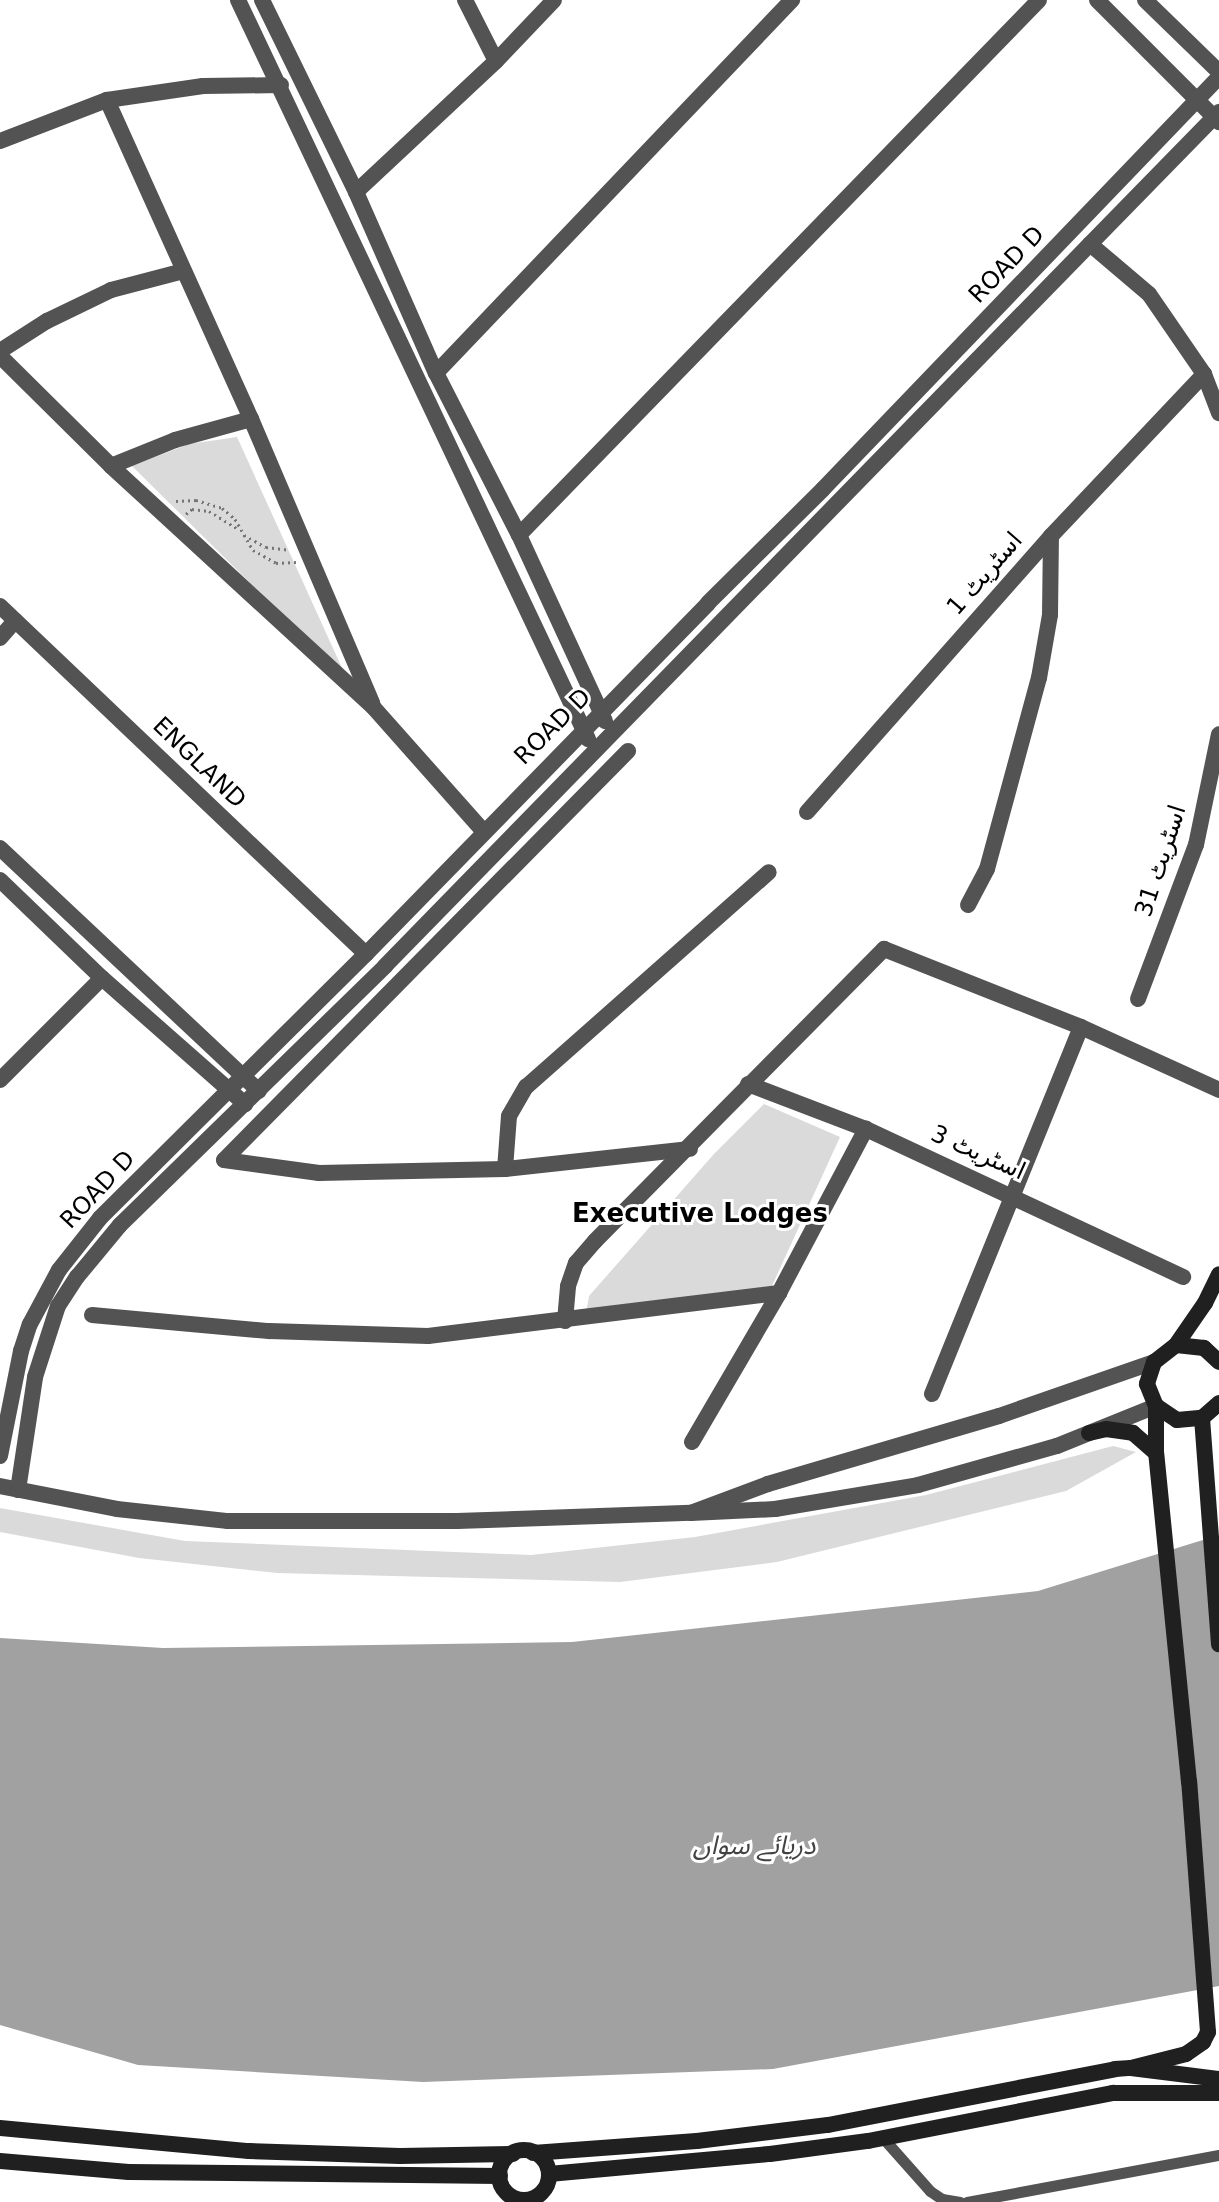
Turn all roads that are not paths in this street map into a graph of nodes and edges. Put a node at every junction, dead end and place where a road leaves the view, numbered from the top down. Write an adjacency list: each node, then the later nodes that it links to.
1 (238, 0): 11 (street)
2 (262, 0): 16 (street)
3 (465, 0): 9 (street)
4 (554, 0): 9 (street)
5 (792, 0): 20 (street)
6 (1039, 0): 25 (street)
7 (1097, 0): 12 (street)
8 (1145, 0): 10 (street)
9 (496, 61): 16 (street)
10 (1219, 75): 12 (street, ROAD D)
11 (281, 85): 13 (street); 32 (street)
12 (1197, 99): 14 (street); 31 (street, ROAD D)
13 (107, 100): 15 (street); 18 (street)
14 (1217, 117): 17 (street, ROAD D)
15 (0, 141)
16 (356, 192): 20 (street)
17 (1090, 244): 21 (street); 33 (street, ROAD D)
18 (184, 271): 19 (street); 23 (street)
19 (0, 354): 24 (street)
20 (436, 373): 25 (street)
21 (1204, 374): 22 (street); 26 (street, اسٹریٹ 1)
22 (1219, 413)
23 (251, 419): 24 (street); 30 (street)
24 (111, 466): 30 (street)
25 (519, 535): 31 (street)
26 (1051, 536): 37 (street, اسٹریٹ 1); 42 (street)
27 (0, 606): 28 (street, ENGLAND)
28 (15, 621): 29 (street); 43 (street, ENGLAND)
29 (0, 638)
30 (374, 708): 38 (street)
31 (601, 713): 32 (street, ROAD D); 33 (street)
32 (583, 731): 35 (street); 38 (street, ROAD D)
33 (612, 733): 35 (street, ROAD D)
34 (1219, 734): 45 (street, اسٹریٹ 31)
35 (594, 751): 52 (street, ROAD D)
36 (628, 751): 56 (street)
37 (807, 812)
38 (484, 832): 43 (street, ROAD D)
39 (0, 848): 47 (street)
40 (769, 872): 56 (street)
41 (0, 880): 44 (street)
42 (968, 905)
43 (366, 954): 47 (street, ROAD D)
44 (102, 978): 48 (street); 51 (street)
45 (1138, 999)
46 (1081, 1027): 49 (street); 50 (street); 57 (street)
47 (244, 1077): 51 (street, ROAD D); 52 (street)
48 (0, 1080)
49 (748, 1084): 54 (street, اسٹریٹ 3); 55 (street)
50 (1219, 1090)
51 (229, 1091): 53 (street); 72 (street, ROAD D)
52 (259, 1091): 53 (street, ROAD D)
53 (245, 1104): 75 (street, ROAD D)
54 (866, 1129): 57 (street, اسٹریٹ 3); 60 (street)
55 (690, 1149): 56 (street); 62 (street)
56 (505, 1169)
57 (1013, 1195): 59 (street, اسٹریٹ 3); 66 (street)
58 (1219, 1274): 63 (main road)
59 (1183, 1277)
60 (779, 1293): 62 (street); 71 (street)
61 (92, 1315): 62 (street)
62 (565, 1321)
63 (1176, 1345): 64 (main road); 65 (main road)
64 (1219, 1360)
65 (1154, 1362): 68 (main road); 76 (street)
66 (932, 1394)
67 (1219, 1403): 69 (main road)
68 (1156, 1406): 69 (main road); 70 (street); 73 (main road)
69 (1202, 1418): 77 (main road)
70 (1089, 1433): 73 (main road); 76 (street)
71 (692, 1442)
72 (0, 1456)
73 (1157, 1460): 78 (main road)
74 (0, 1486): 75 (street)
75 (18, 1490): 76 (street)
76 (691, 1513)
77 (1219, 1644)
78 (1131, 2068): 79 (main road); 83 (main road)
79 (1219, 2079)
80 (1219, 2093): 82 (main road)
81 (0, 2128): 84 (main road)
82 (883, 2138): 87 (main road); 91 (lane)
83 (533, 2153): 84 (main road); 87 (main road)
84 (513, 2154): 88 (main road)
85 (1219, 2155): 92 (lane)
86 (0, 2161): 88 (main road)
87 (549, 2174): 89 (main road)
88 (500, 2176): 90 (main road)
89 (542, 2197): 90 (main road)
90 (514, 2200)
91 (960, 2202)
92 (967, 2202)

